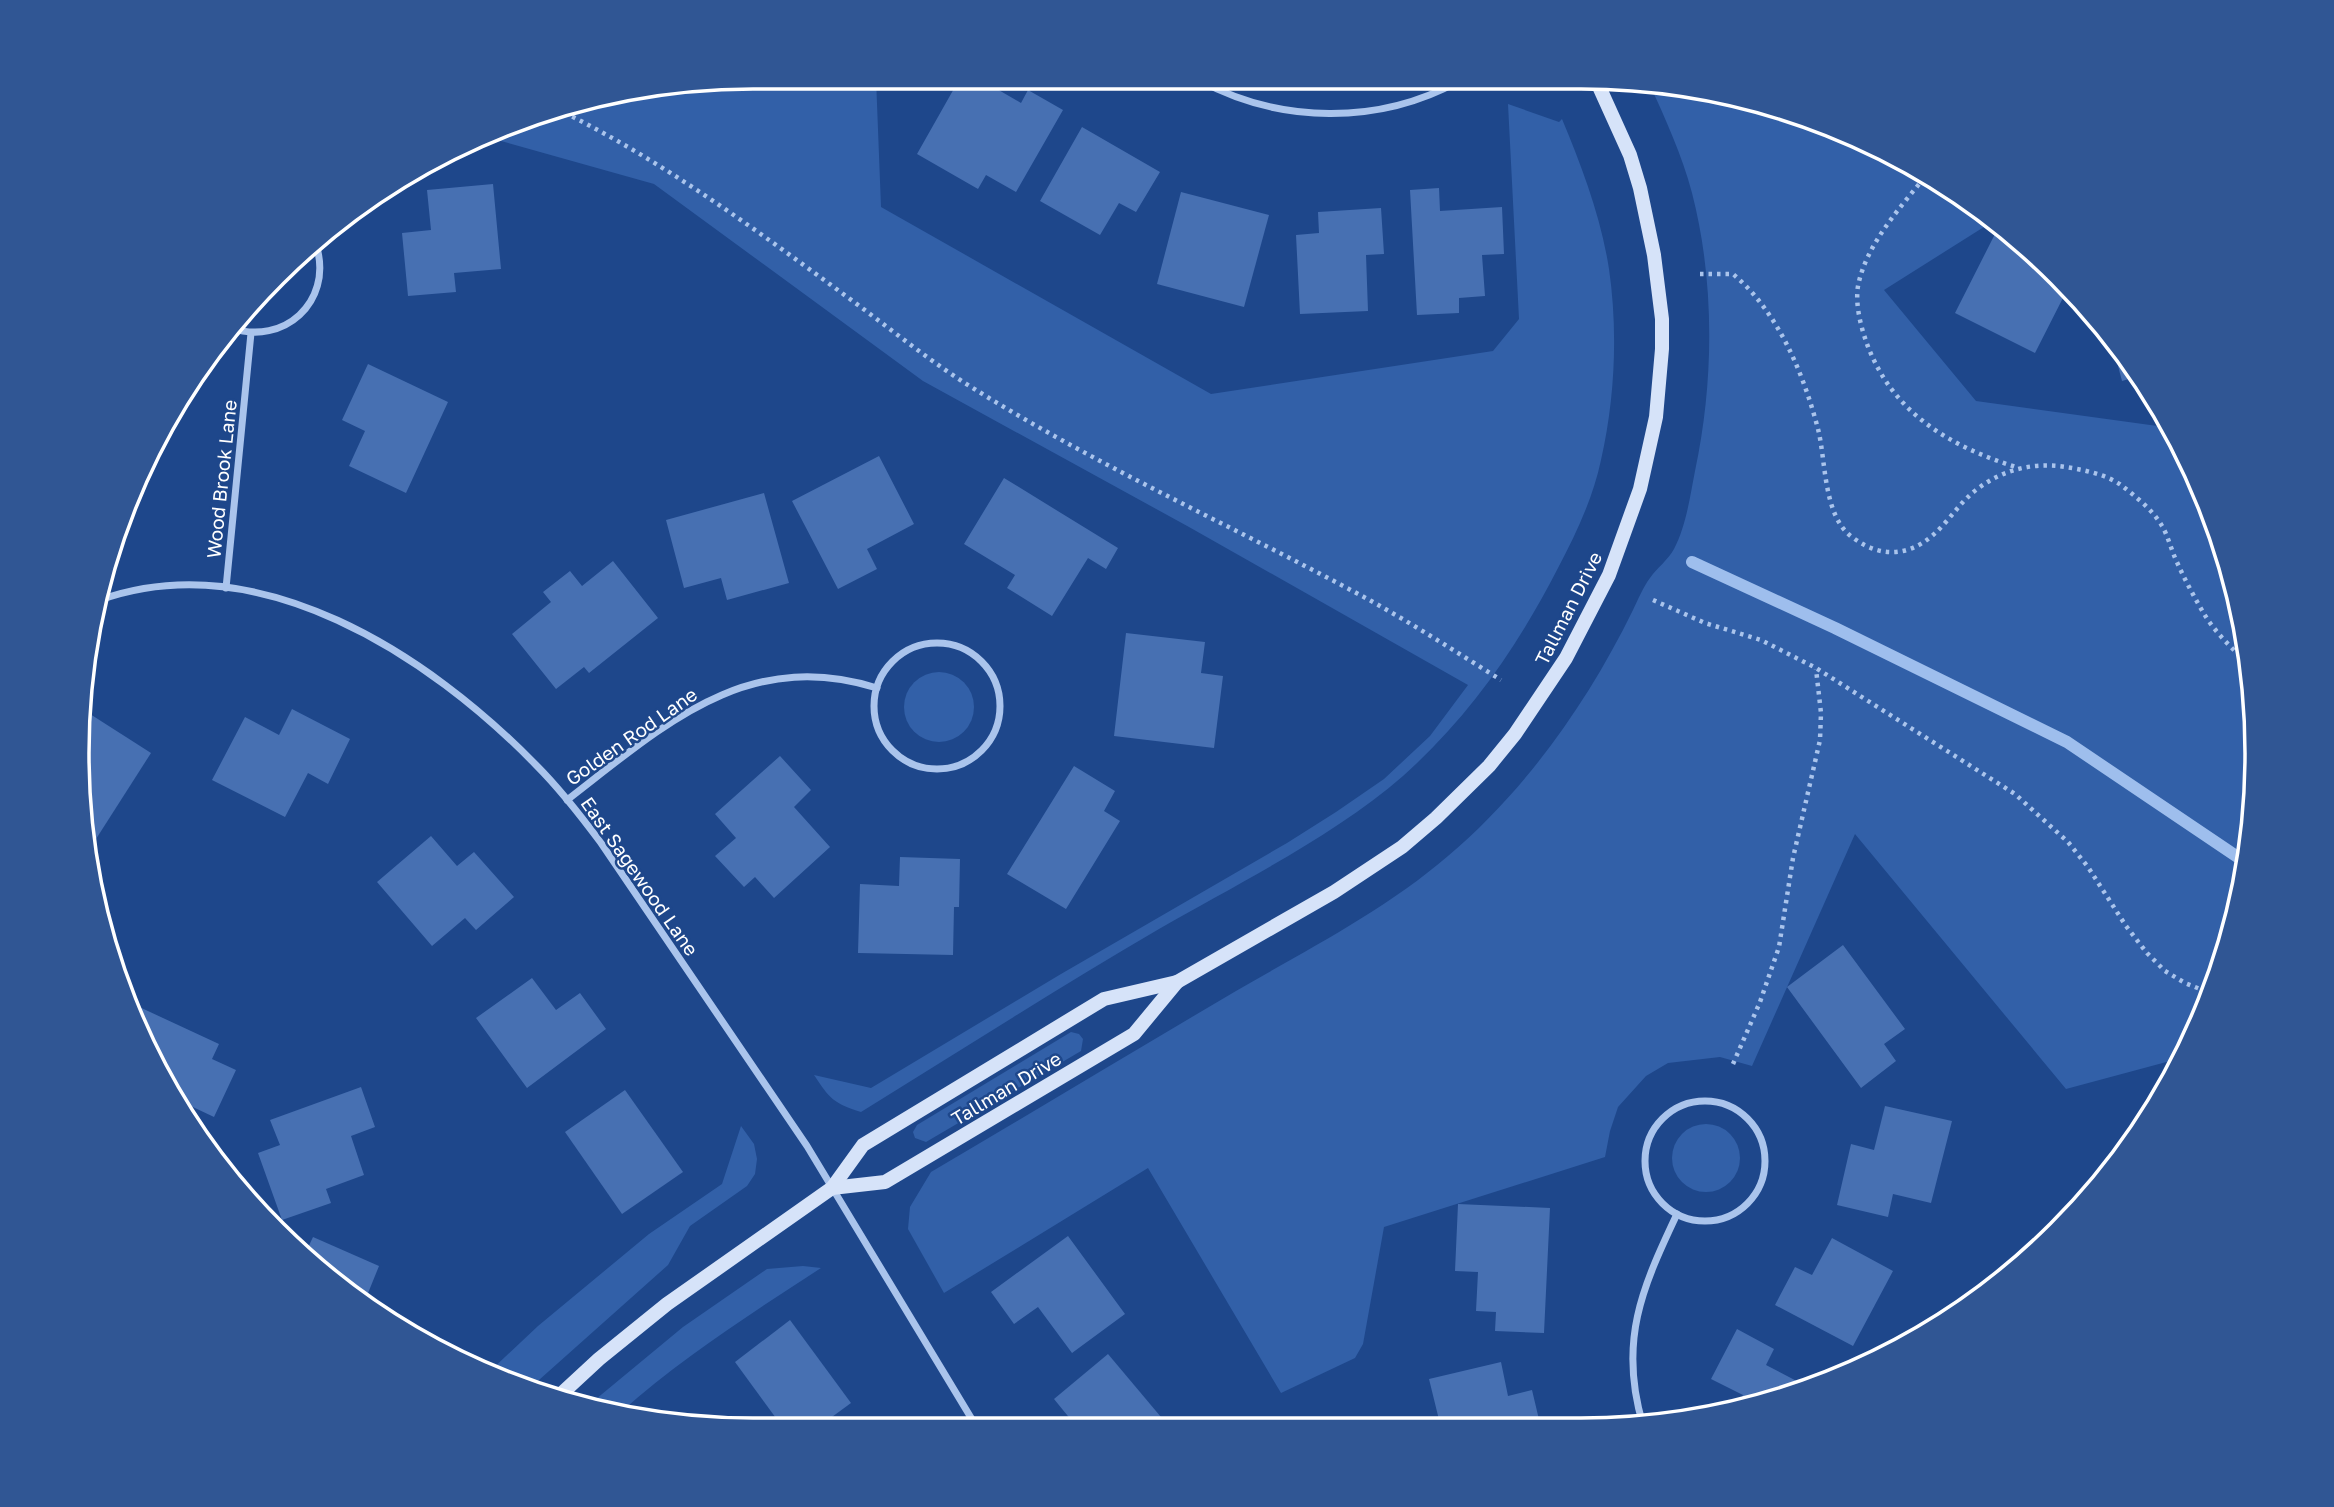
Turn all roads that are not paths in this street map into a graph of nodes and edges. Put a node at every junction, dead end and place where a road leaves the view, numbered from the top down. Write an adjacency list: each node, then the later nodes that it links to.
1 (1218, 89): 2 (street)
2 (1445, 89)
3 (1601, 90): 11 (street, Tallman Drive)
4 (318, 253): 6 (street)
5 (242, 331): 6 (street)
6 (251, 333): 7 (street, Wood Brook Lane)
7 (226, 588): 8 (street, East Sagewood Lane); 10 (street, East Sagewood Lane)
8 (108, 597)
9 (877, 688): 9 (street); 10 (street, Golden Rod Lane)
10 (567, 800): 12 (street, East Sagewood Lane)
11 (1177, 982): 12 (street, Tallman Drive); 12 (street, Tallman Drive)
12 (832, 1188): 14 (street, Tallman Drive); 16 (street, East Sagewood Lane)
13 (1677, 1214): 13 (street); 15 (street)
14 (566, 1390)
15 (1641, 1414)
16 (971, 1418)

